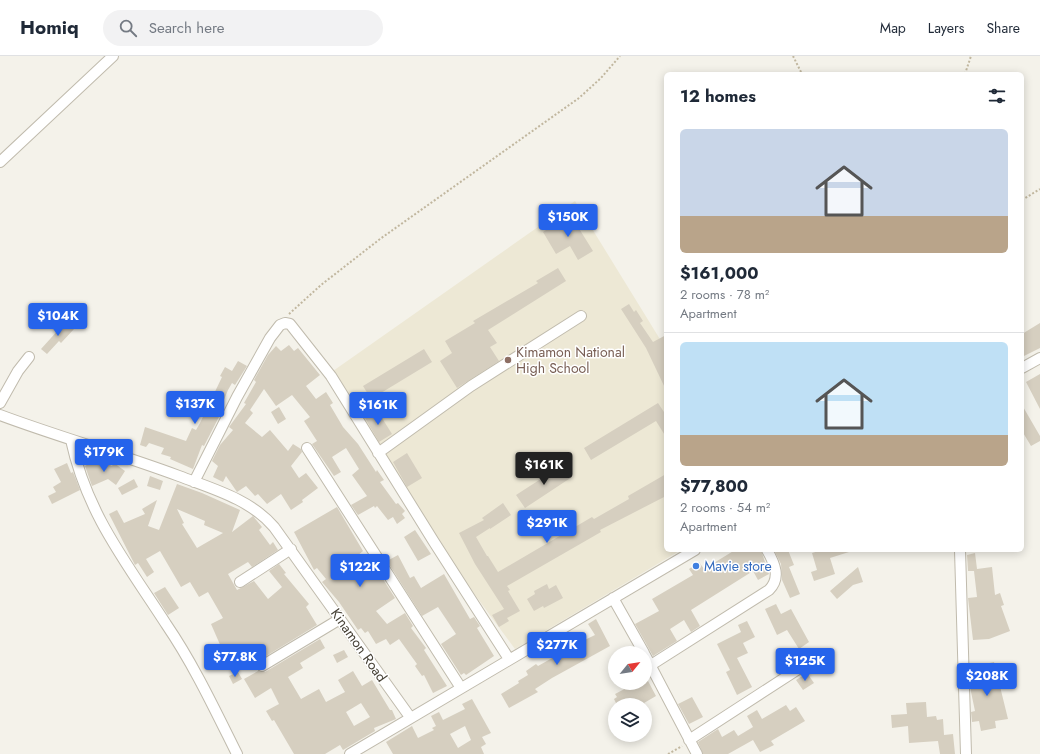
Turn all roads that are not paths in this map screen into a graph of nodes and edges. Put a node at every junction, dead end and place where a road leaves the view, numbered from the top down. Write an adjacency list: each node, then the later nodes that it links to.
1 (113, 56): 2 (street)
2 (0, 162)
3 (581, 316): 11 (street)
4 (28, 357): 7 (street)
5 (1040, 358): 6 (street)
6 (1024, 367)
7 (0, 403)
8 (0, 415): 9 (street, Kinamon Road)
9 (71, 440): 12 (street, Kinamon Road); 29 (street)
10 (307, 448): 26 (street)
11 (378, 453): 12 (street); 21 (street)
12 (194, 482): 13 (street, Kinamon Road)
13 (290, 549): 17 (street); 19 (street, Kinamon Road)
14 (692, 552): 18 (street)
15 (768, 552): 22 (street)
16 (960, 552): 32 (street)
17 (240, 582)
18 (613, 598): 20 (street); 21 (street)
19 (340, 619): 23 (street); 27 (street, Kinamon Road)
20 (640, 646)
21 (510, 659): 26 (street)
22 (652, 664)
23 (262, 666)
24 (803, 666): 28 (street)
25 (652, 667): 28 (street)
26 (461, 688): 27 (street)
27 (410, 717): 30 (street)
28 (689, 740): 31 (street)
29 (238, 754)
30 (350, 754)
31 (696, 754)
32 (966, 754)

